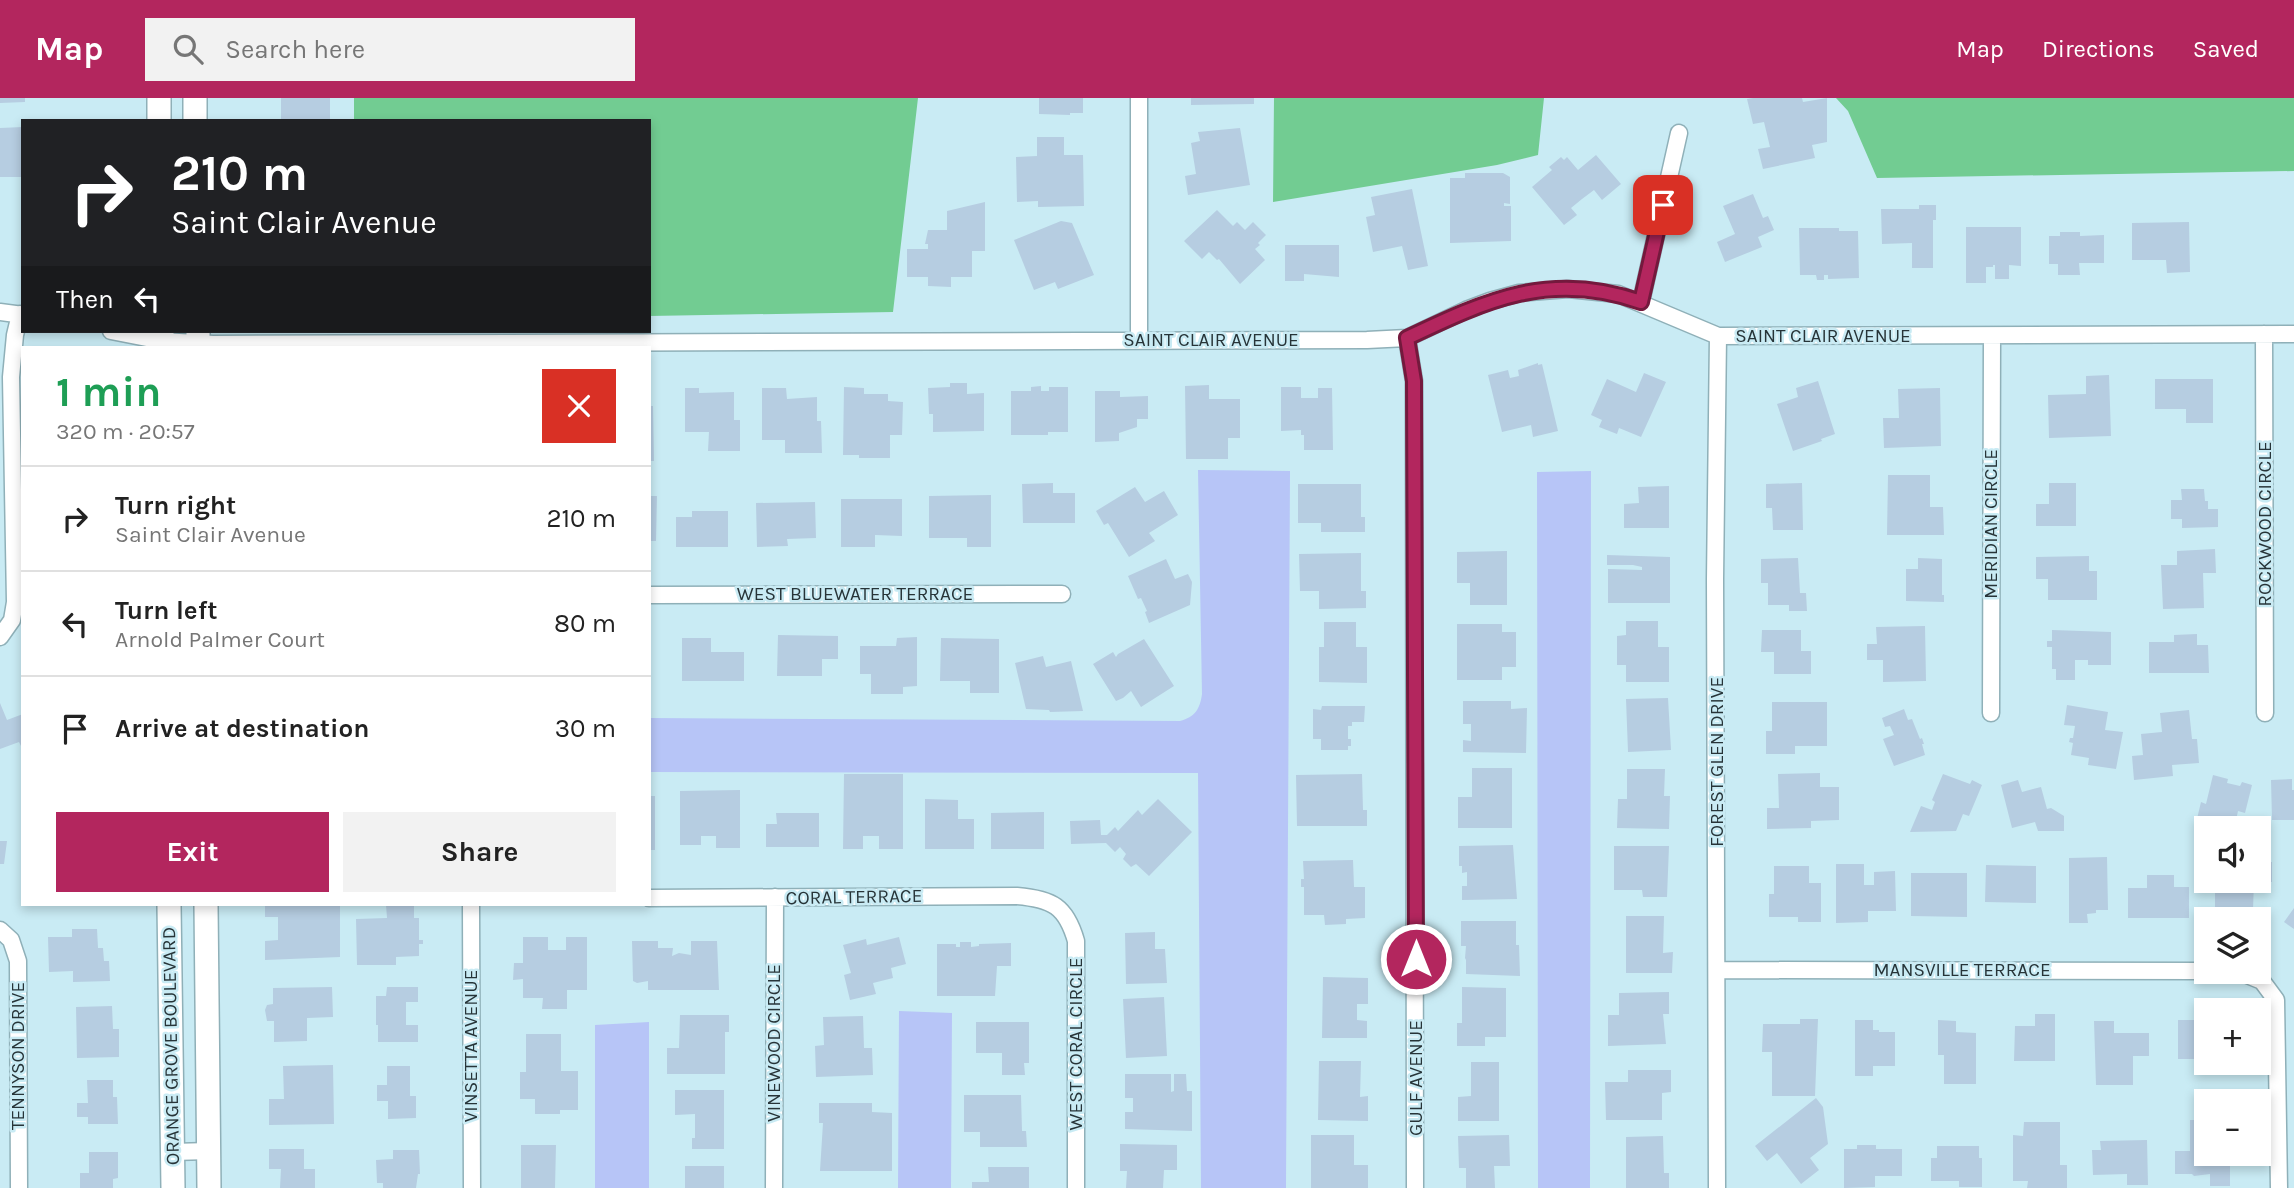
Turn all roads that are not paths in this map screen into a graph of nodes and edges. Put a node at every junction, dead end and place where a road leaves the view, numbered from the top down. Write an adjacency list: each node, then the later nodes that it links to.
1 (159, 98): 4 (street)
2 (195, 98): 5 (street)
3 (1139, 98): 18 (street)
4 (159, 119)
5 (195, 119)
6 (1679, 133): 7 (street)
7 (1641, 302): 14 (street, SAINT CLAIR AVENUE); 16 (street, SAINT CLAIR AVENUE)
8 (0, 312): 9 (street)
9 (21, 315)
10 (21, 318): 23 (street)
11 (122, 333): 17 (street, SAINT CLAIR AVENUE)
12 (2264, 334): 13 (street, SAINT CLAIR AVENUE); 15 (street, SAINT CLAIR AVENUE); 25 (street, ROCKWOOD CIRCLE)
13 (2294, 334)
14 (1718, 336): 15 (street, SAINT CLAIR AVENUE); 33 (street, FOREST GLEN DRIVE)
15 (1992, 336): 24 (street, MERIDIAN CIRCLE)
16 (1407, 338): 18 (street, SAINT CLAIR AVENUE); 44 (street, GULF AVENUE)
17 (162, 340): 19 (street, SAINT CLAIR AVENUE)
18 (1139, 340): 20 (street, SAINT CLAIR AVENUE)
19 (198, 341): 20 (street, SAINT CLAIR AVENUE)
20 (474, 346)
21 (1062, 594): 22 (street, WEST BLUEWATER TERRACE)
22 (651, 595)
23 (0, 637)
24 (1991, 713)
25 (2265, 713)
26 (651, 898): 27 (street, CORAL TERRACE)
27 (775, 898): 31 (street, CORAL TERRACE); 42 (street, VINEWOOD CIRCLE)
28 (169, 906): 37 (street, ORANGE GROVE BOULEVARD)
29 (206, 906): 36 (street, ORANGE GROVE BOULEVARD)
30 (471, 906): 41 (street, VINSETTA AVENUE)
31 (1057, 906): 43 (street, WEST CORAL CIRCLE)
32 (0, 930): 38 (street, TENNYSON DRIVE)
33 (1717, 970): 34 (street, MANSVILLE TERRACE); 45 (street, FOREST GLEN DRIVE)
34 (2194, 971)
35 (2264, 984): 46 (street, MANSVILLE TERRACE)
36 (209, 1151): 37 (street); 40 (street, ORANGE GROVE BOULEVARD)
37 (173, 1152): 39 (street, ORANGE GROVE BOULEVARD)
38 (19, 1188)
39 (173, 1188)
40 (209, 1188)
41 (472, 1188)
42 (774, 1188)
43 (1076, 1188)
44 (1415, 1188)
45 (1717, 1188)
46 (2279, 1188)

